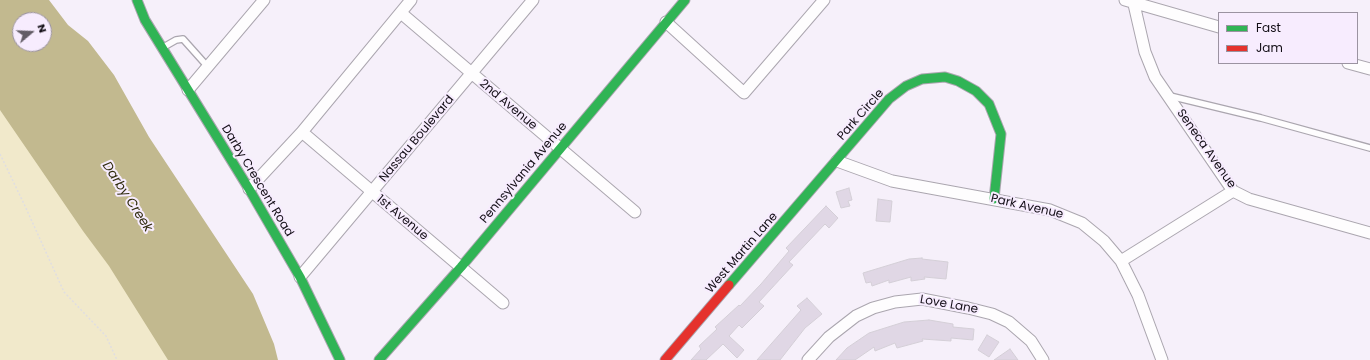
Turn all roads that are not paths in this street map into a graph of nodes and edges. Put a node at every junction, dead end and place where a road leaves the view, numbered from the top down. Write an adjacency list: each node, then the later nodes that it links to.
1 (136, 0): 11 (street, Darby Crescent Road)
2 (264, 0): 13 (street)
3 (411, 0): 8 (street)
4 (533, 0): 15 (street, Nassau Boulevard)
5 (685, 0): 9 (street, Pennsylvania Avenue)
6 (824, 0): 9 (street)
7 (1130, 1): 10 (street); 17 (street, Seneca Avenue)
8 (401, 13): 15 (street, 2nd Avenue); 18 (street)
9 (666, 22): 19 (street, Pennsylvania Avenue)
10 (1218, 27)
11 (162, 48): 13 (lane); 16 (street, Darby Crescent Road)
12 (1352, 64): 14 (street)
13 (208, 67): 16 (street)
14 (1370, 69)
15 (471, 74): 19 (street, 2nd Avenue); 24 (street, Nassau Boulevard)
16 (188, 90): 22 (street, Darby Crescent Road)
17 (1168, 95): 20 (lane); 23 (street, Seneca Avenue)
18 (302, 132): 22 (street); 24 (street, 1st Avenue)
19 (561, 148): 26 (street, 2nd Avenue); 29 (street, Pennsylvania Avenue)
20 (1370, 148)
21 (838, 161): 25 (street, Park Avenue); 25 (street, Park Circle); 34 (street, West Martin Lane)
22 (249, 190): 30 (street, Darby Crescent Road)
23 (1233, 191): 27 (street, Seneca Avenue); 28 (street)
24 (372, 192): 29 (street, 1st Avenue); 30 (street, Nassau Boulevard)
25 (994, 199): 28 (street, Park Avenue)
26 (635, 212)
27 (1370, 233)
28 (1121, 261): 37 (street, Park Avenue)
29 (461, 267): 31 (street, 1st Avenue); 33 (street, Pennsylvania Avenue)
30 (300, 277): 32 (street, Darby Crescent Road)
31 (503, 303)
32 (340, 360)
33 (379, 360)
34 (665, 360)
35 (808, 360): 36 (street, Love Lane)
36 (1043, 360)
37 (1162, 360)

